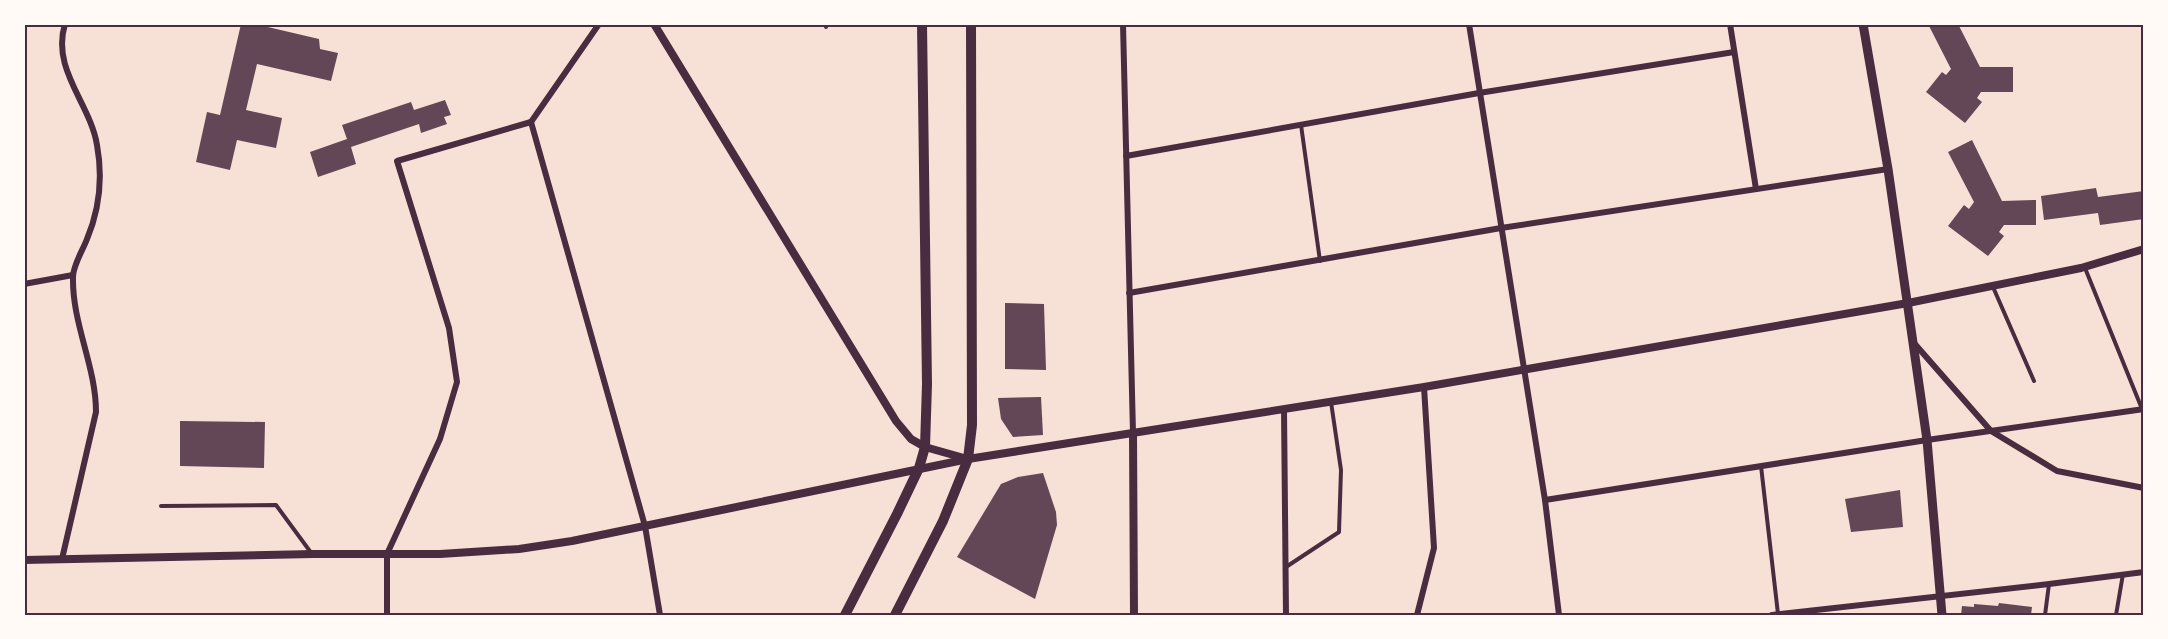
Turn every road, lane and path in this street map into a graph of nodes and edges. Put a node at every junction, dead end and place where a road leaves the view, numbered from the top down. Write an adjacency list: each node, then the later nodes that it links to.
1 (65, 24): 21 (street)
2 (599, 24): 12 (street)
3 (654, 24): 36 (street)
4 (922, 24): 36 (main road)
5 (971, 24): 37 (main road)
6 (1124, 24): 14 (street)
7 (1469, 24): 11 (street)
8 (1730, 24): 10 (street)
9 (1863, 24): 15 (main road)
10 (1734, 52): 11 (street); 16 (street)
11 (1479, 93): 13 (street); 17 (street)
12 (531, 122): 43 (street); 45 (street)
13 (1301, 125): 14 (street); 19 (lane)
14 (1126, 156): 24 (street)
15 (1888, 169): 16 (street); 25 (main road)
16 (1756, 189): 17 (street)
17 (1501, 228): 19 (street); 27 (street)
18 (2144, 249): 20 (street)
19 (1320, 261): 24 (street)
20 (2085, 267): 23 (street); 32 (lane)
21 (72, 275): 22 (street); 46 (street)
22 (24, 284)
23 (1993, 286): 25 (street); 28 (lane)
24 (1129, 293): 34 (street)
25 (1908, 303): 26 (main road); 27 (street)
26 (1914, 343): 33 (street); 35 (main road)
27 (1525, 369): 29 (street); 41 (street)
28 (2034, 381)
29 (1424, 387): 30 (street); 61 (street)
30 (1331, 402): 31 (street); 48 (lane)
31 (1284, 409): 34 (street); 48 (street)
32 (2143, 409): 33 (street)
33 (1991, 431): 35 (street); 40 (street)
34 (1133, 433): 37 (street); 59 (street)
35 (1927, 440): 38 (street); 52 (main road)
36 (925, 447): 37 (street); 39 (main road)
37 (968, 459): 39 (street); 58 (main road)
38 (1761, 466): 41 (street); 54 (lane)
39 (919, 468): 43 (street); 57 (main road)
40 (2144, 488)
41 (1545, 500): 62 (street)
42 (161, 506): 44 (lane)
43 (645, 525): 45 (street); 56 (street)
44 (313, 555): 45 (street); 46 (street)
45 (387, 555): 55 (street)
46 (62, 559): 47 (street)
47 (24, 560)
48 (1286, 567): 60 (street)
49 (2144, 572): 50 (street)
50 (2123, 574): 51 (street); 66 (lane)
51 (2049, 584): 52 (street); 65 (lane)
52 (1942, 596): 53 (street); 64 (main road)
53 (1805, 613): 54 (street)
54 (1778, 614): 63 (street)
55 (387, 615)
56 (660, 615)
57 (845, 615)
58 (895, 615)
59 (1134, 615)
60 (1286, 615)
61 (1417, 615)
62 (1559, 615)
63 (1772, 615)
64 (1942, 615)
65 (2045, 615)
66 (2116, 615)

